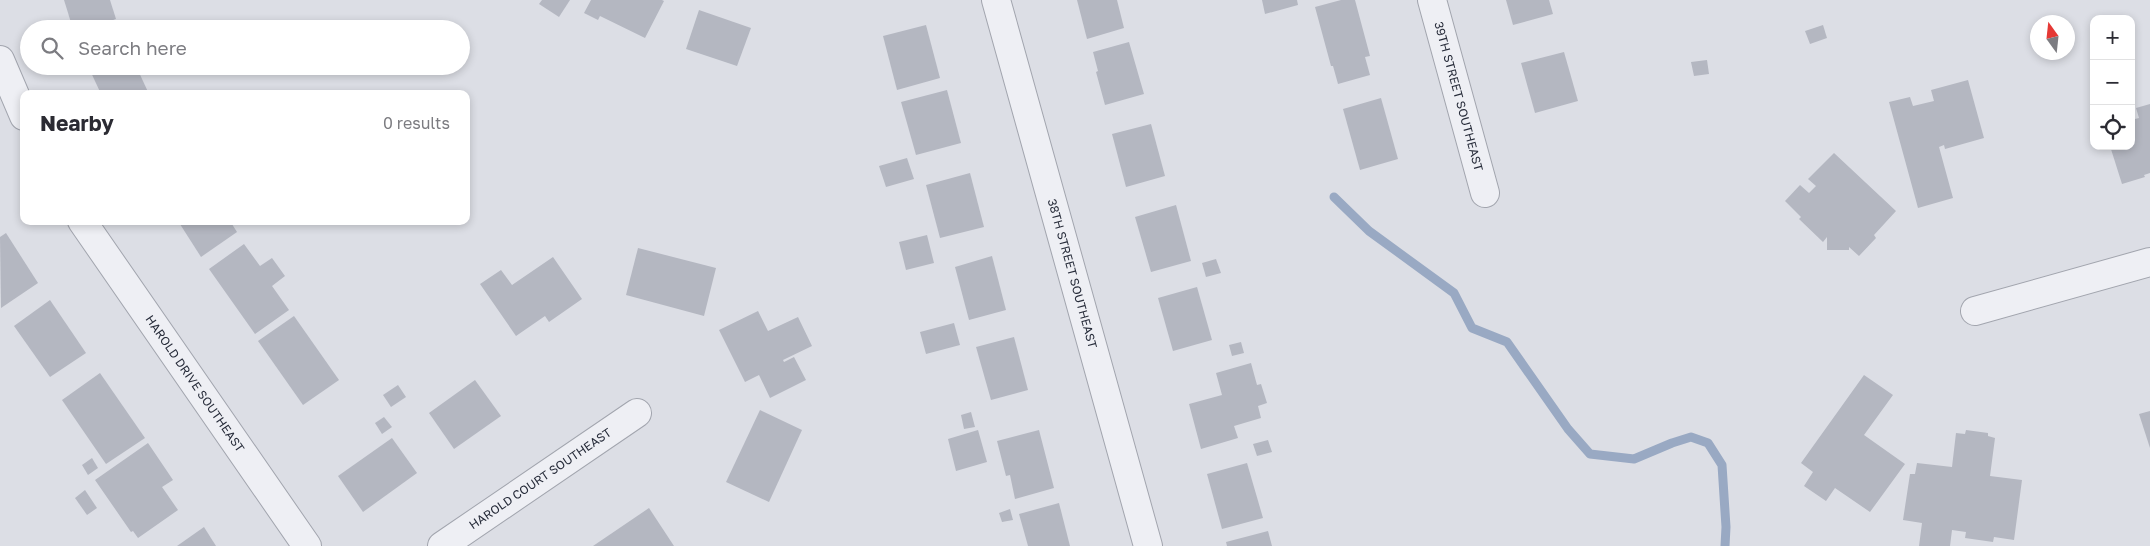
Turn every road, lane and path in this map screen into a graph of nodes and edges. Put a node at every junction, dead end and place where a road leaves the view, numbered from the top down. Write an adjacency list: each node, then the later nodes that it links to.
1 (996, 0): 12 (street, 38TH STREET SOUTHEAST)
2 (1432, 0): 5 (street, 39TH STREET SOUTHEAST)
3 (0, 60): 4 (street)
4 (20, 107)
5 (1485, 193)
6 (85, 225): 10 (street, HAROLD DRIVE SOUTHEAST)
7 (2150, 262): 8 (street)
8 (1974, 311)
9 (637, 413): 11 (street, HAROLD COURT SOUTHEAST)
10 (307, 546)
11 (442, 546)
12 (1148, 546)

